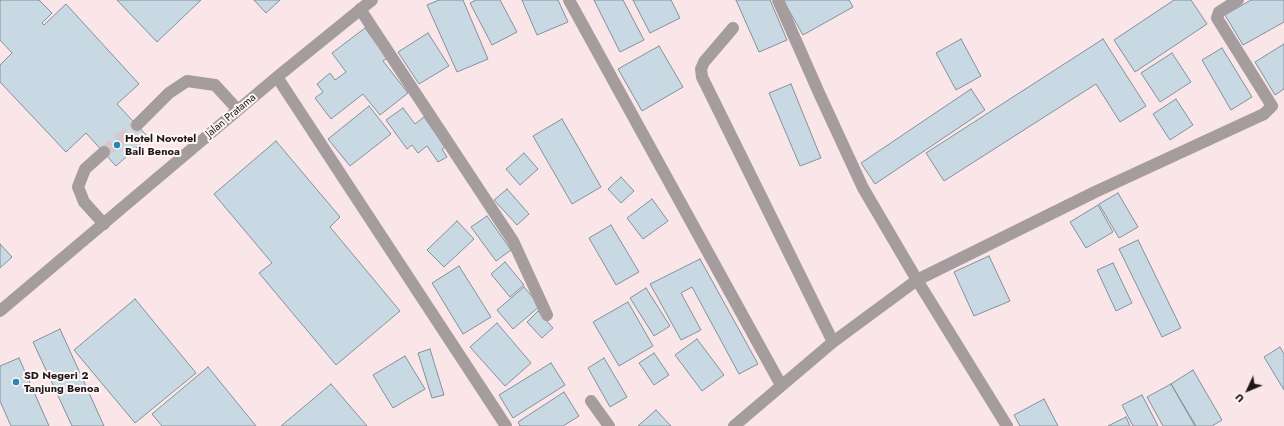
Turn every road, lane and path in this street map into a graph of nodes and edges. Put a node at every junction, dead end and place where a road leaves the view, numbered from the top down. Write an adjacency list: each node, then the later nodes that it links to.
1 (372, 0): 5 (street, Jalan Pratama)
2 (569, 0): 16 (street)
3 (778, 0): 12 (street)
4 (1238, 0): 12 (street)
5 (360, 9): 7 (street, Jalan Pratama); 14 (street)
6 (733, 28): 15 (street)
7 (277, 77): 8 (street, Jalan Pratama); 18 (street)
8 (238, 110): 9 (street); 11 (street, Jalan Pratama)
9 (137, 126)
10 (104, 152): 11 (street)
11 (104, 224): 13 (street, Jalan Pratama)
12 (917, 280): 15 (street); 21 (street)
13 (0, 311)
14 (547, 315)
15 (833, 342): 16 (street)
16 (781, 385): 20 (street)
17 (591, 401): 19 (street)
18 (506, 426)
19 (609, 426)
20 (734, 426)
21 (1007, 426)

